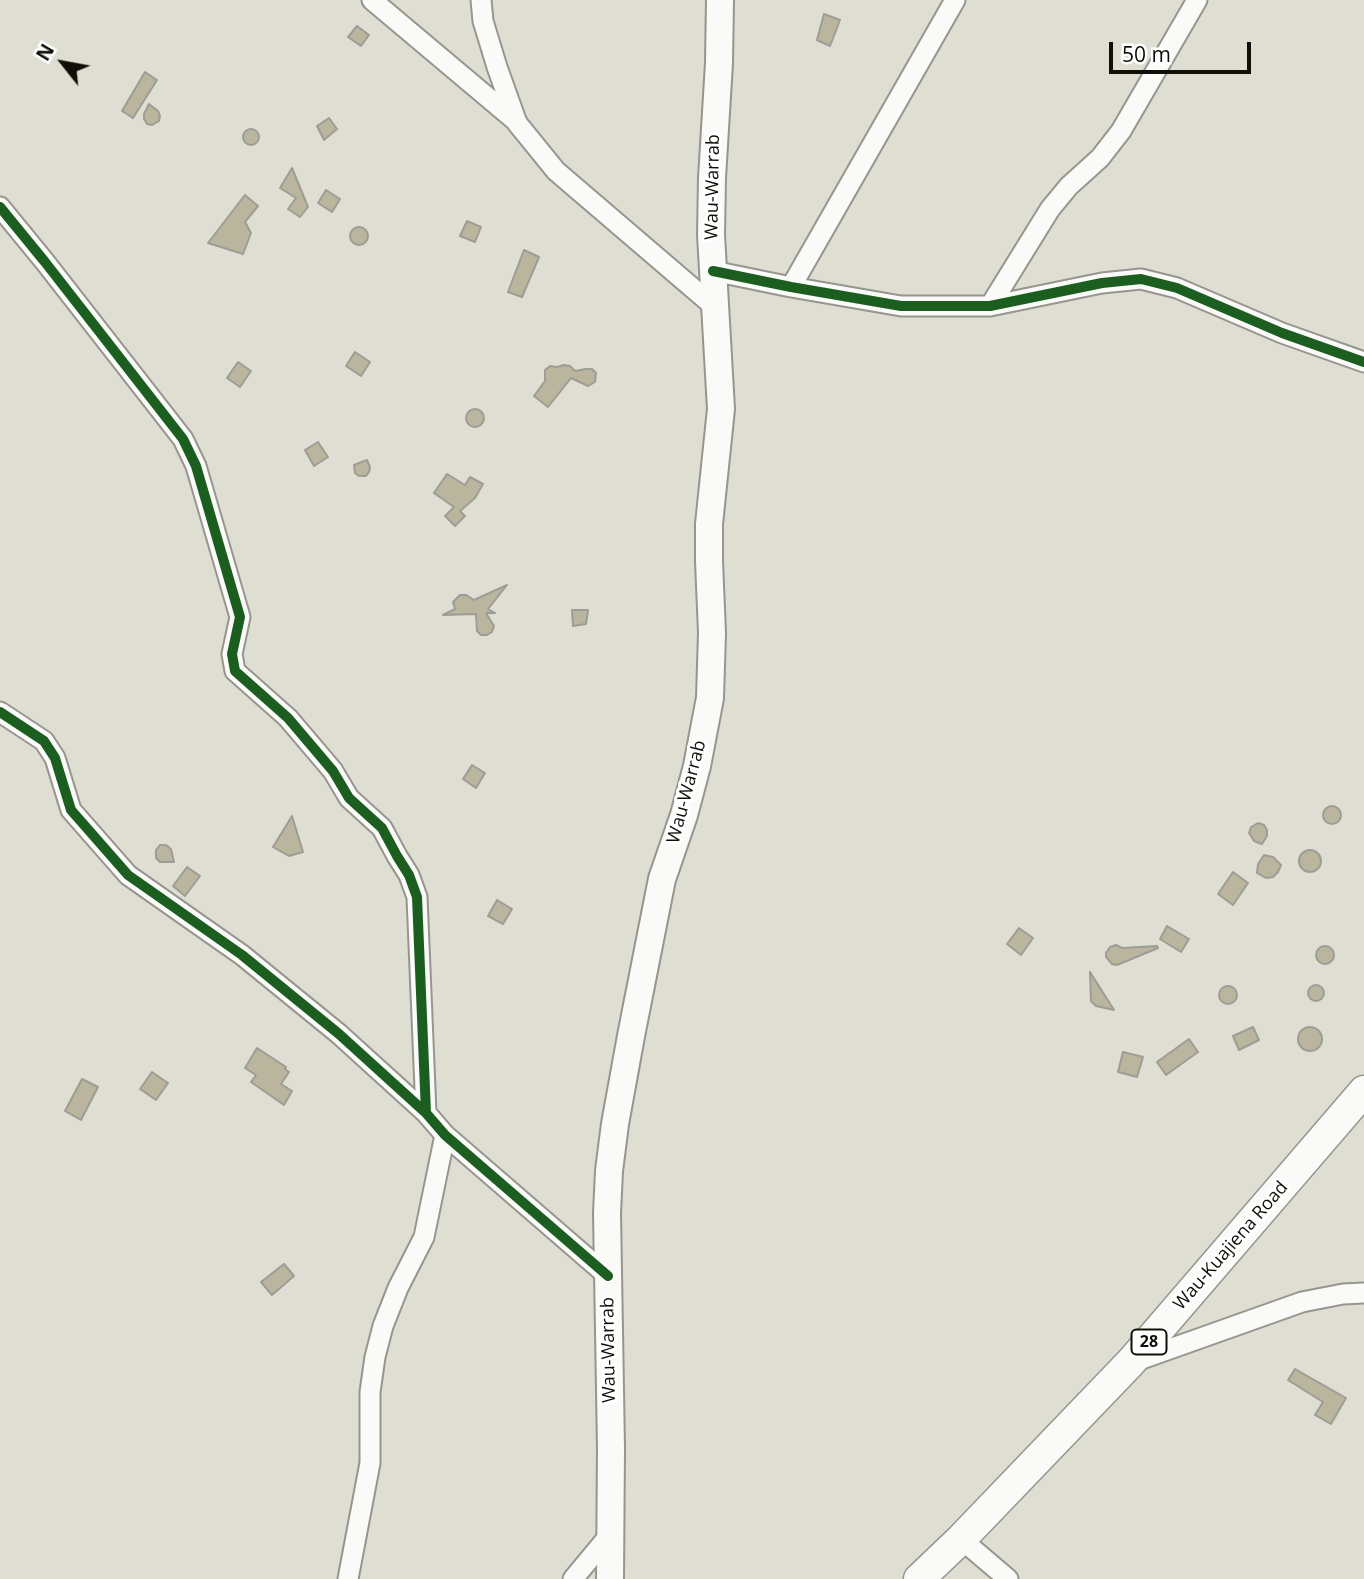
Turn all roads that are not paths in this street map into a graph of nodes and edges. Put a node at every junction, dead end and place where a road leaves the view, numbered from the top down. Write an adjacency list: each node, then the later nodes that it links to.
1 (372, 0): 6 (street)
2 (481, 0): 6 (street)
3 (720, 0): 8 (main road, Wau-Warrab)
4 (955, 0): 9 (street)
5 (1197, 0): 10 (street)
6 (517, 123): 11 (street)
7 (0, 207): 15 (street)
8 (713, 271): 9 (street); 11 (main road, Wau-Warrab)
9 (791, 287): 10 (street)
10 (990, 306): 12 (street)
11 (716, 308): 17 (main road, Wau-Warrab)
12 (1364, 362)
13 (0, 712): 15 (street)
14 (1364, 1091): 19 (main road, Wau-Kuajiena Road / 28)
15 (426, 1113): 16 (street)
16 (445, 1135): 17 (street); 22 (street)
17 (608, 1276): 20 (main road, Wau-Warrab)
18 (1364, 1293): 19 (street)
19 (1131, 1362): 21 (main road, Wau-Kuajiena Road / 28)
20 (612, 1532): 23 (street); 24 (main road, Wau-Warrab)
21 (961, 1539): 25 (main road, Wau-Kuajiena Road / 28); 26 (street)
22 (348, 1579)
23 (573, 1579)
24 (610, 1579)
25 (919, 1579)
26 (1008, 1579)

